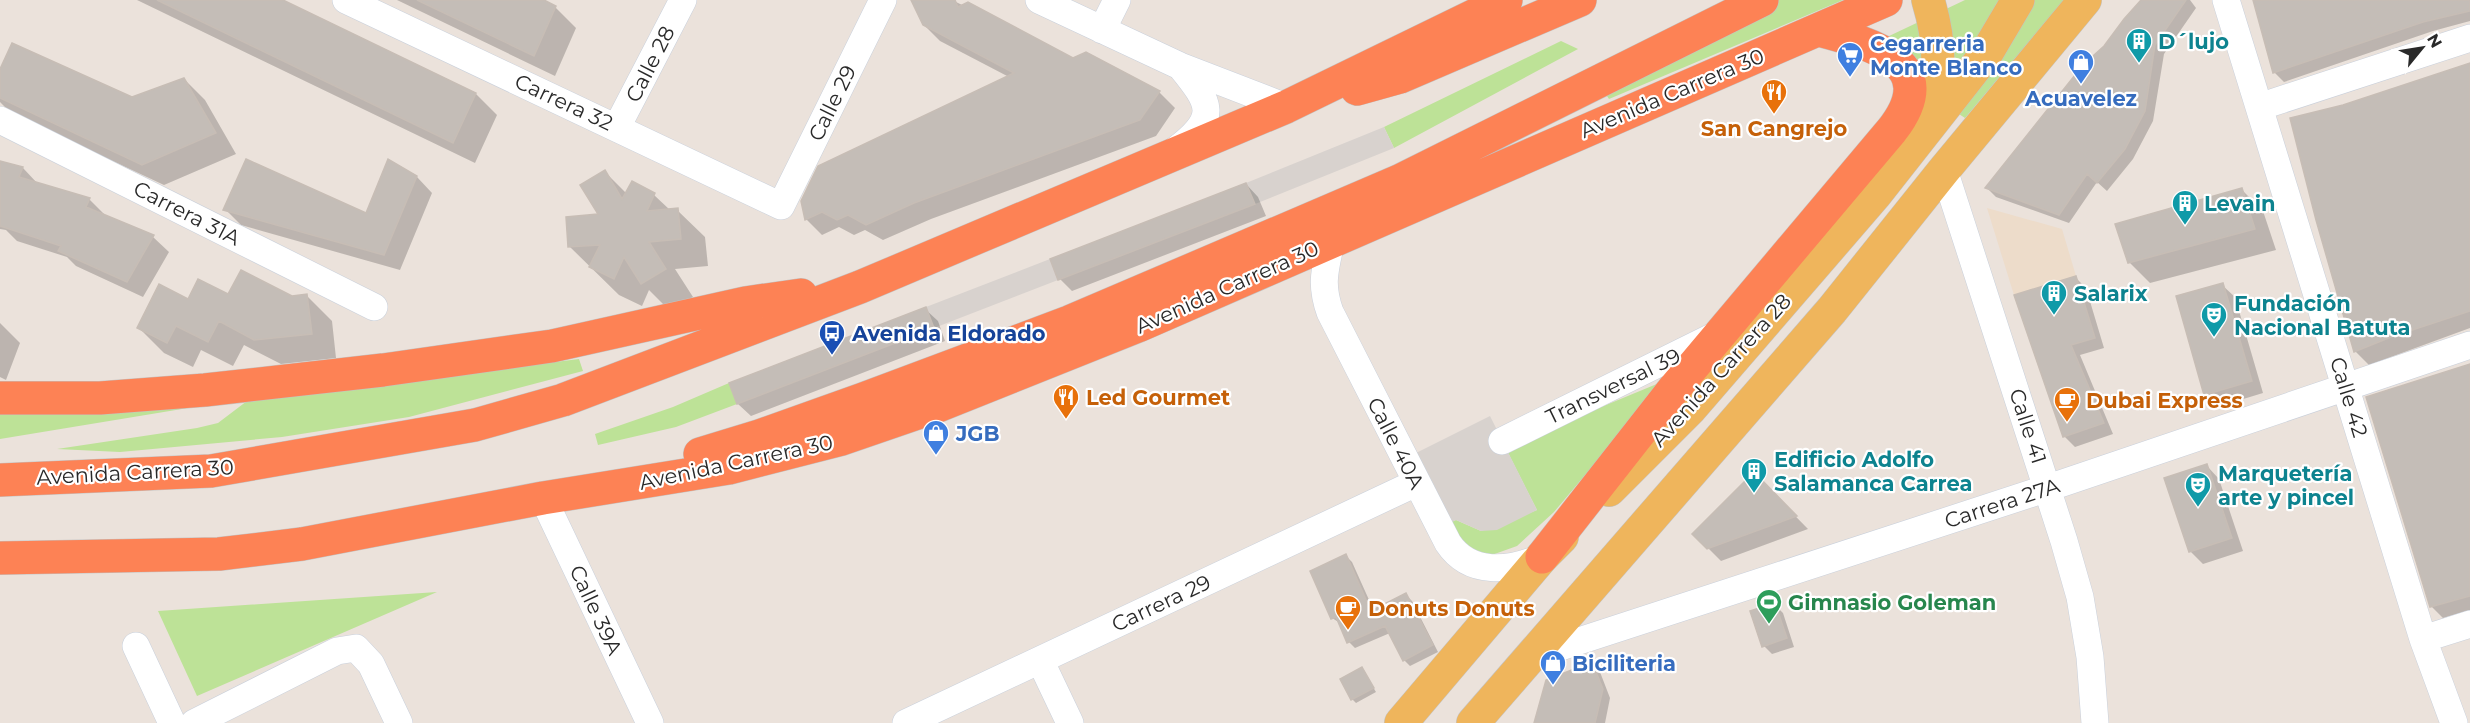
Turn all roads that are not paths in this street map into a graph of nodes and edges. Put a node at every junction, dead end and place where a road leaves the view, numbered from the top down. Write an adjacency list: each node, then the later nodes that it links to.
1 (346, 0): 22 (street, Carrera 32)
2 (683, 0): 22 (street, Calle 28)
3 (883, 0): 27 (street, Calle 29)
4 (1039, 0): 14 (street)
5 (1118, 0): 14 (street)
6 (1506, 0): 18 (highway, Avenida Carrera 30)
7 (1580, 0): 18 (highway, Avenida Carrera 30)
8 (1762, 0): 26 (highway, Avenida Carrera 30)
9 (1886, 0): 15 (highway, Avenida Carrera 30)
10 (1928, 0): 23 (main road)
11 (2018, 0): 23 (main road, Avenida Carrera 28)
12 (2085, 0): 25 (main road, Avenida Carrera 28)
13 (2226, 0): 19 (street, Calle 42)
14 (1102, 30): 17 (street)
15 (1819, 30): 20 (highway, Avenida Carrera 30); 31 (highway)
16 (2470, 38): 19 (street)
17 (1180, 66): 18 (street); 24 (street)
18 (1286, 107): 24 (highway, Avenida Carrera 30)
19 (2259, 107): 33 (street, Calle 42)
20 (1612, 119): 26 (highway); 28 (highway, Avenida Carrera 30)
21 (0, 120): 30 (street, Carrera 31A)
22 (617, 127): 27 (street, Carrera 32)
23 (1927, 132): 40 (main road, Avenida Carrera 28)
24 (1168, 157): 29 (highway, Avenida Carrera 30)
25 (1944, 170): 38 (street, Calle 41); 45 (main road, Avenida Carrera 28)
26 (1399, 181): 39 (highway, Avenida Carrera 30)
27 (780, 206)
28 (1331, 242): 37 (street, Calle 40A); 39 (highway, Avenida Carrera 30)
29 (860, 287): 34 (highway); 36 (highway, Avenida Carrera 30)
30 (374, 307)
31 (1723, 332): 35 (street, Transversal 39); 40 (highway)
32 (2470, 345): 33 (street, Carrera 27A)
33 (2345, 386): 38 (street, Carrera 27A); 43 (street, Calle 42)
34 (0, 398)
35 (1502, 441)
36 (0, 480)
37 (1416, 483): 40 (street, Calle 40A); 46 (street, Carrera 29)
38 (2048, 488): 45 (street, Carrera 27A); 55 (street, Calle 41)
39 (543, 498): 41 (highway, Avenida Carrera 30); 51 (street, Calle 39A)
40 (1542, 557): 47 (main road, Avenida Carrera 28)
41 (0, 558)
42 (2470, 624): 43 (street)
43 (2423, 639): 56 (street, Calle 42)
44 (136, 646): 48 (street)
45 (1533, 656): 54 (main road, Avenida Carrera 28)
46 (1040, 660): 52 (street, Carrera 29); 53 (street)
47 (1401, 722)
48 (172, 723)
49 (194, 723): 50 (street)
50 (399, 723)
51 (650, 723)
52 (906, 723)
53 (1070, 723)
54 (1473, 723)
55 (2095, 723)
56 (2454, 723)

